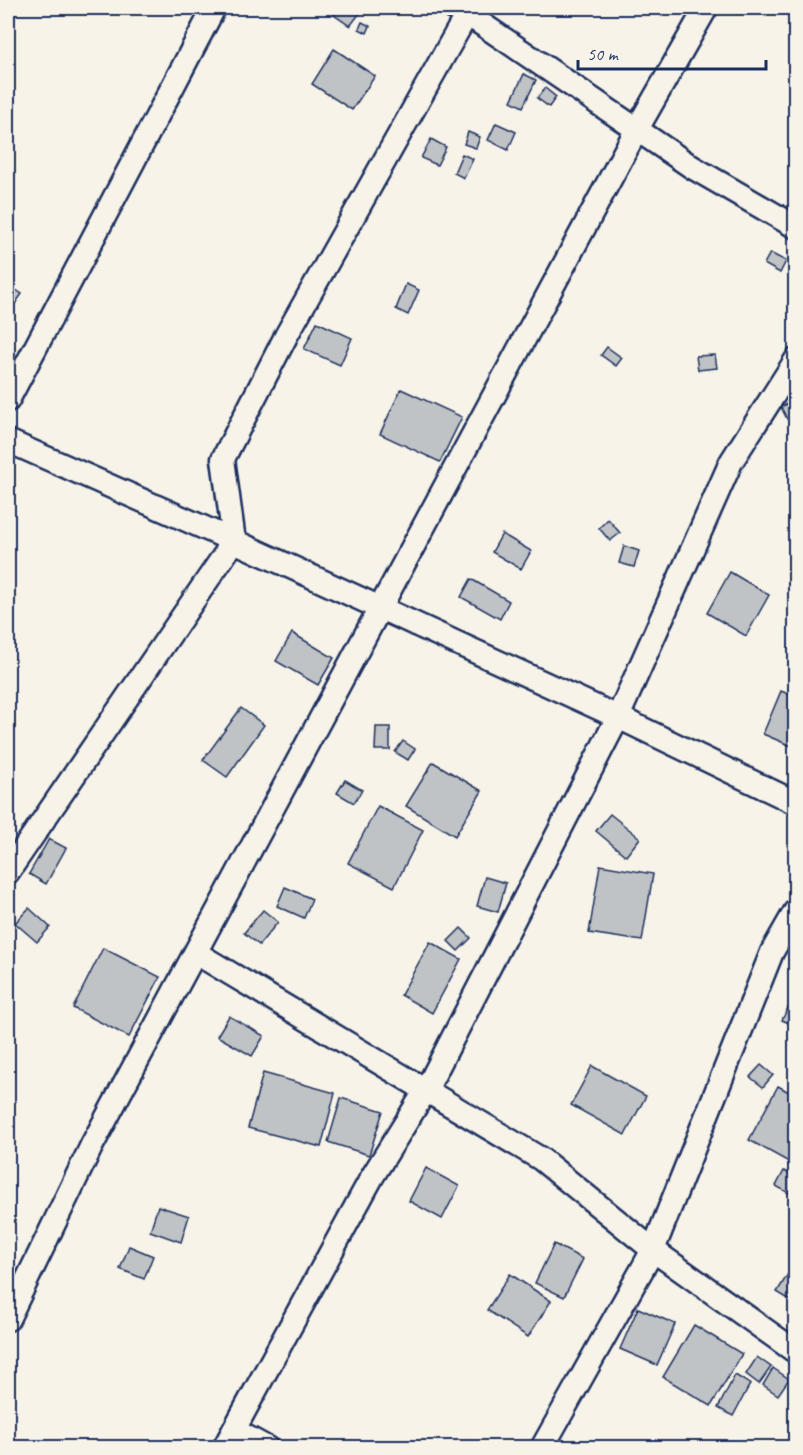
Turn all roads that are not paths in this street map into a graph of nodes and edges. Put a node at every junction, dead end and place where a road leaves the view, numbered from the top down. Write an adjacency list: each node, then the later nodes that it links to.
1 (214, 8): 7 (street)
2 (706, 8): 4 (street)
3 (464, 10): 4 (street); 9 (street)
4 (638, 129): 5 (street); 10 (street)
5 (795, 227)
6 (795, 360): 11 (street)
7 (8, 400)
8 (8, 441): 9 (street)
9 (234, 541): 10 (street); 13 (street)
10 (380, 610): 11 (street); 15 (street)
11 (618, 717): 12 (street); 16 (street)
12 (795, 803)
13 (8, 872)
14 (795, 910): 17 (street)
15 (196, 953): 16 (street); 18 (street)
16 (426, 1090): 17 (street); 20 (street)
17 (653, 1250): 19 (street); 22 (street)
18 (8, 1319)
19 (795, 1352)
20 (229, 1439): 21 (street)
21 (267, 1448)
22 (542, 1448)

